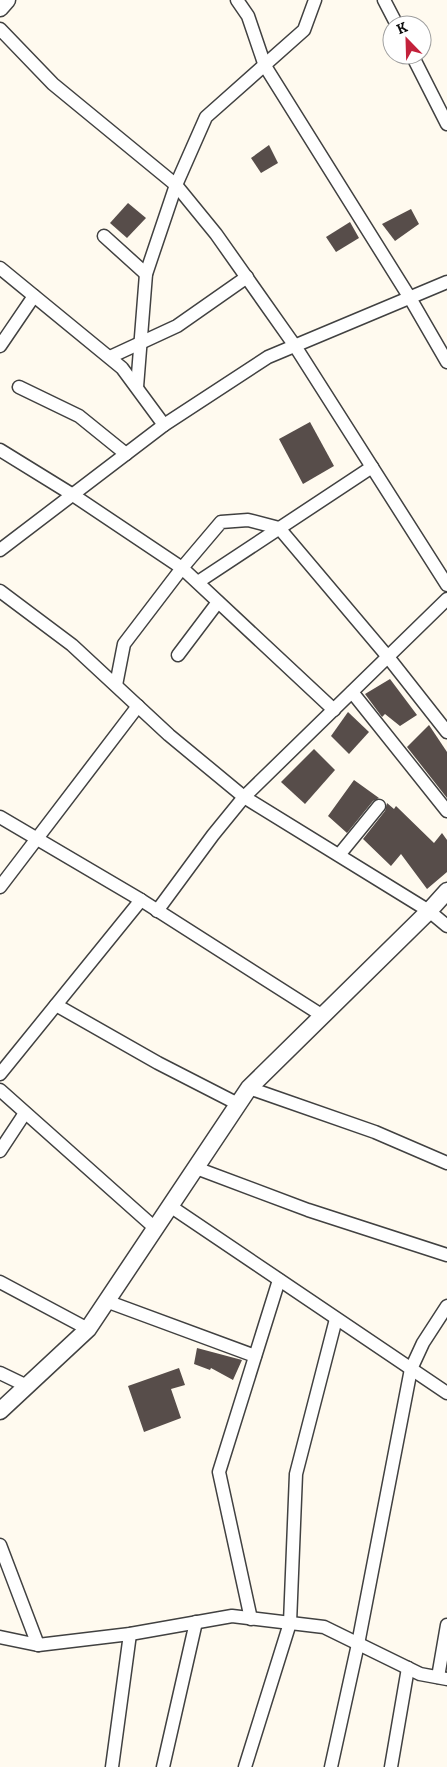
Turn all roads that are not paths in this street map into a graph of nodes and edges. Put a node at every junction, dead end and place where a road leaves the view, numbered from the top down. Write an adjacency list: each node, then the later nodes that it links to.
1 (7, 0): 5 (street)
2 (238, 0): 9 (street)
3 (315, 0): 9 (street)
4 (384, 0): 6 (street)
5 (0, 8)
6 (392, 15)
7 (0, 29): 11 (street)
8 (417, 65): 10 (street)
9 (265, 66): 11 (street); 18 (street)
10 (447, 124)
11 (176, 185): 14 (street); 15 (street)
12 (104, 236): 14 (street)
13 (0, 268): 17 (street)
14 (146, 274): 19 (street)
15 (246, 277): 19 (street); 21 (street)
16 (447, 282): 18 (street)
17 (34, 296): 20 (street); 22 (street)
18 (410, 298): 21 (street); 23 (street)
19 (140, 342): 22 (street); 25 (street)
20 (0, 346)
21 (295, 346): 26 (street); 29 (street)
22 (110, 358): 25 (street)
23 (447, 362)
24 (19, 387): 28 (street)
25 (137, 388): 26 (street)
26 (164, 425): 28 (street)
27 (0, 450): 30 (street)
28 (126, 454): 30 (street)
29 (372, 467): 31 (street); 35 (street)
30 (73, 495): 32 (street); 33 (street)
31 (279, 528): 33 (street); 34 (street); 40 (street)
32 (0, 550)
33 (182, 568): 34 (street); 41 (street)
34 (198, 582): 38 (street)
35 (447, 585)
36 (0, 591): 41 (street)
37 (447, 599): 40 (street)
38 (218, 602): 39 (street); 44 (street)
39 (178, 655)
40 (388, 657): 42 (street); 45 (street)
41 (116, 685): 43 (street)
42 (352, 692): 44 (street); 48 (street)
43 (138, 706): 46 (street); 50 (street)
44 (334, 710): 46 (street)
45 (447, 732)
46 (244, 797): 51 (street); 55 (street)
47 (379, 806): 51 (street)
48 (447, 811)
49 (0, 817): 50 (street)
50 (36, 839): 52 (street); 54 (street)
51 (339, 856): 56 (street)
52 (0, 887)
53 (447, 891): 56 (street)
54 (141, 900): 55 (street); 58 (street)
55 (157, 911): 59 (street)
56 (429, 911): 57 (street); 59 (street)
57 (447, 926)
58 (56, 1005): 60 (street); 63 (street)
59 (323, 1016): 61 (street)
60 (0, 1074)
61 (249, 1088): 63 (street); 66 (street)
62 (0, 1090): 64 (street)
63 (238, 1104): 67 (street)
64 (25, 1113): 65 (street); 69 (street)
65 (0, 1151)
66 (447, 1162)
67 (196, 1168): 68 (street); 70 (street)
68 (170, 1206): 69 (street); 71 (street)
69 (155, 1228): 73 (street)
70 (447, 1256)
71 (278, 1280): 75 (street); 77 (street)
72 (0, 1282): 76 (street)
73 (106, 1301): 76 (street); 77 (street)
74 (447, 1306): 78 (street)
75 (336, 1319): 78 (street); 86 (street)
76 (88, 1329): 80 (street)
77 (255, 1356): 84 (street)
78 (411, 1369): 81 (street); 90 (street)
79 (0, 1373): 80 (street)
80 (27, 1386): 82 (street)
81 (447, 1393)
82 (0, 1411)
83 (0, 1545): 91 (street)
84 (251, 1619): 85 (street); 86 (street)
85 (196, 1622): 88 (street); 95 (street)
86 (290, 1623): 90 (street); 96 (street)
87 (447, 1625): 93 (street)
88 (130, 1634): 91 (street); 94 (street)
89 (0, 1637): 91 (street)
90 (358, 1644): 92 (street); 97 (street)
91 (38, 1645)
92 (408, 1668): 93 (street); 98 (street)
93 (442, 1678)
94 (112, 1767)
95 (163, 1767)
96 (245, 1767)
97 (331, 1767)
98 (391, 1767)

